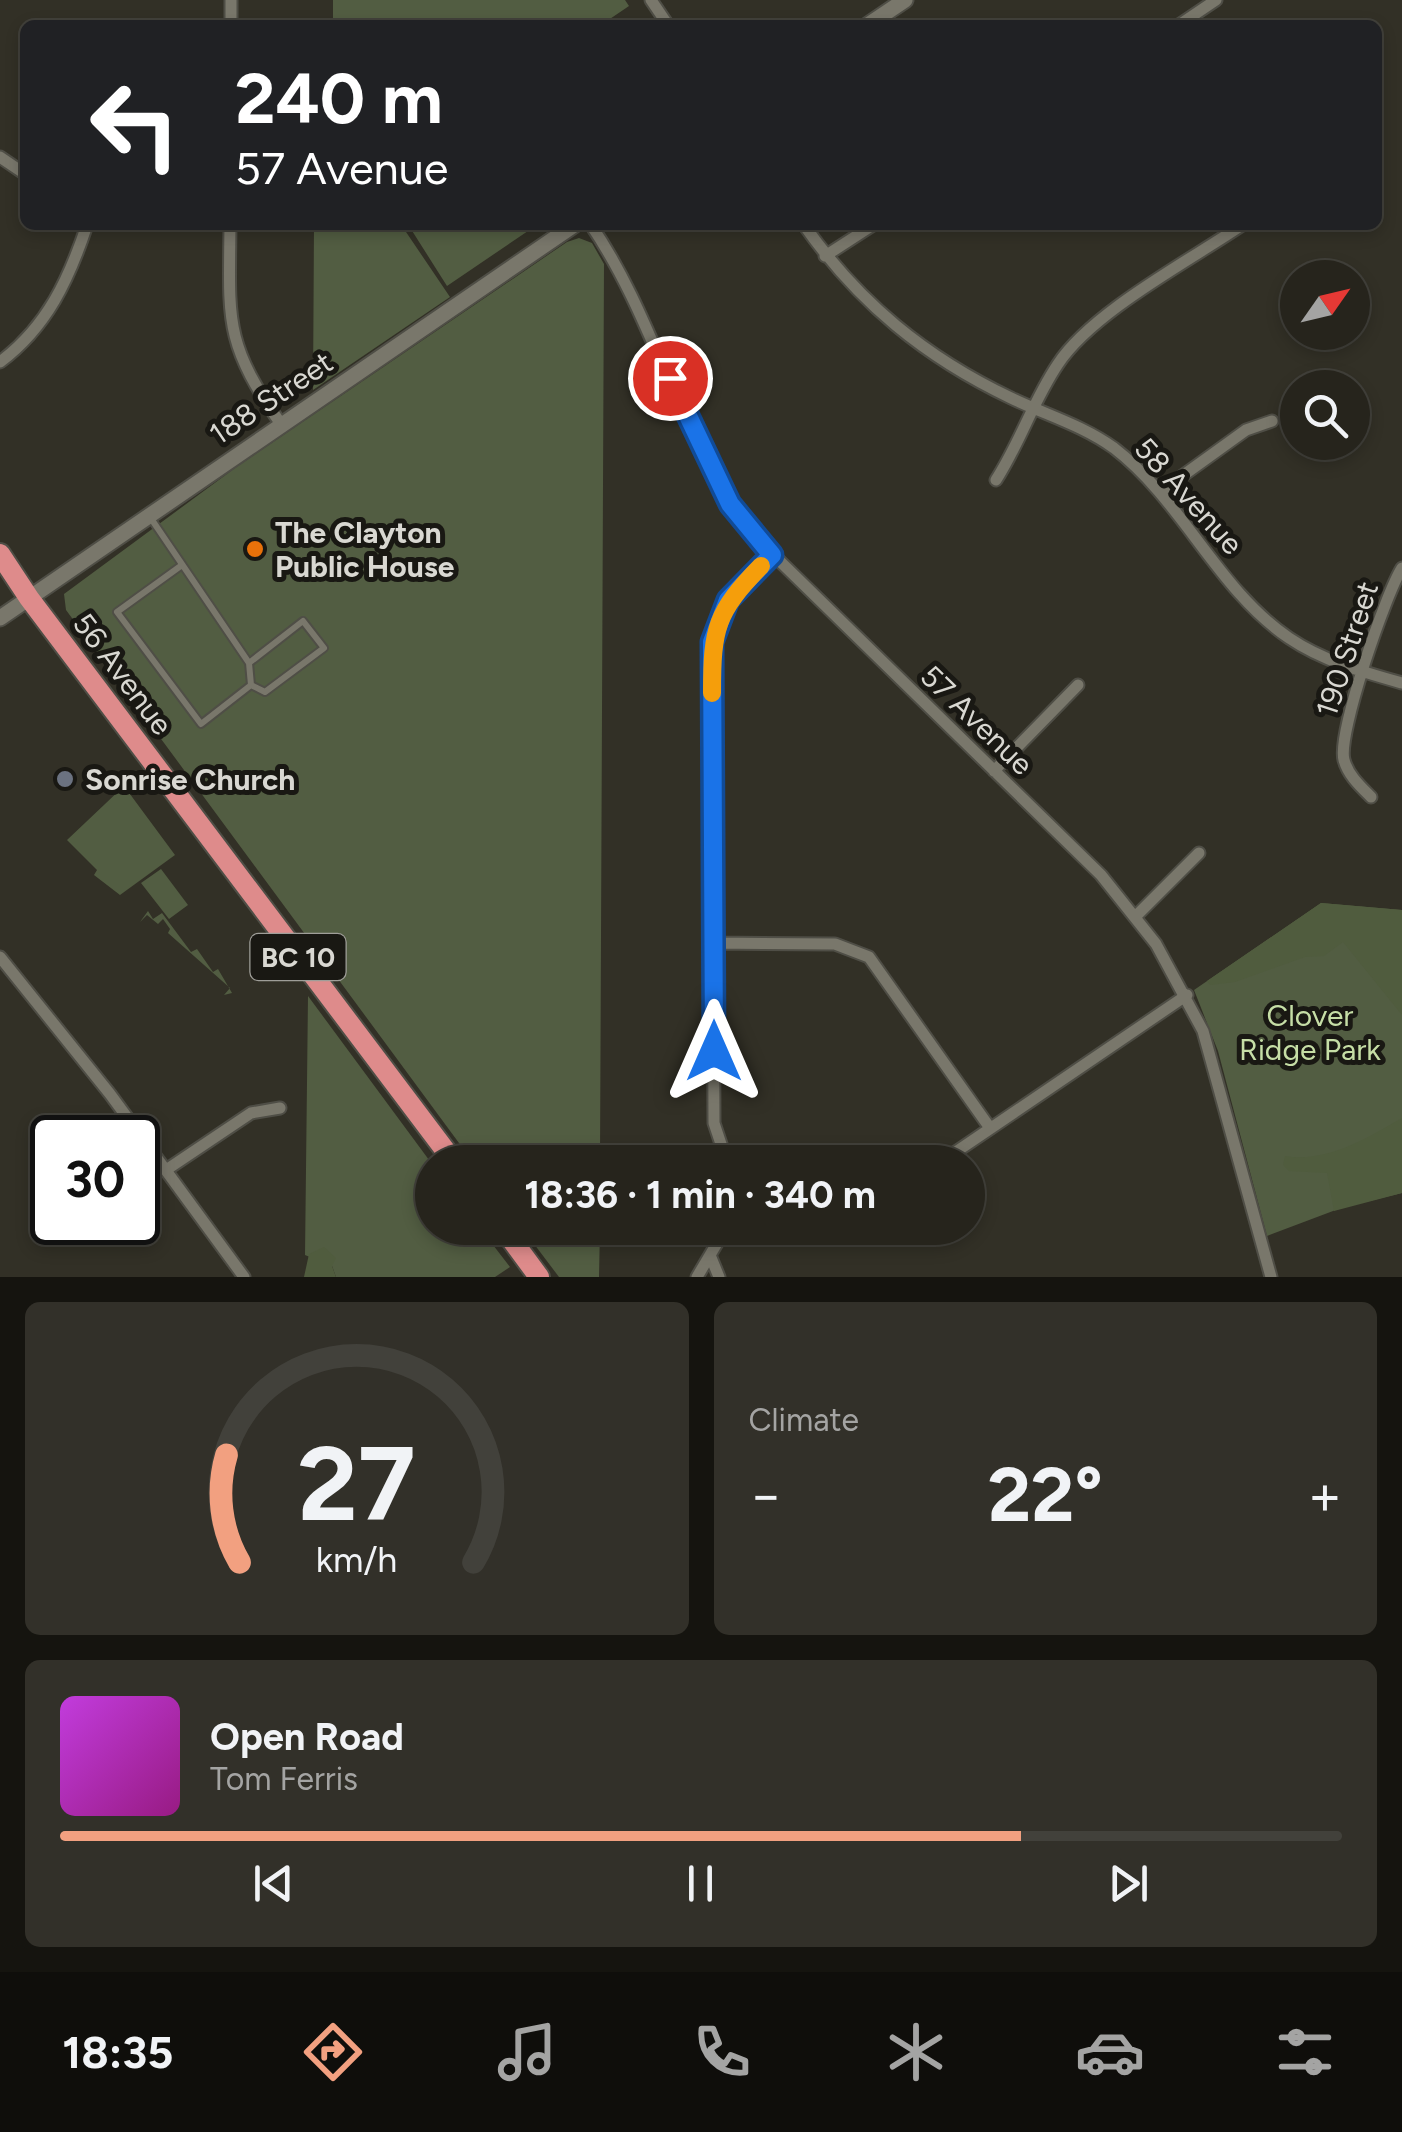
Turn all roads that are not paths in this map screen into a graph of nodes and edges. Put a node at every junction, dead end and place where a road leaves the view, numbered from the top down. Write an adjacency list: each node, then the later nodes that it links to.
1 (905, 0): 3 (street)
2 (1216, 0): 4 (street)
3 (875, 20)
4 (1186, 20)
5 (85, 230): 13 (street)
6 (230, 230): 16 (street)
7 (567, 230): 16 (street, 188 Street)
8 (594, 230): 21 (street, 57 Avenue)
9 (808, 230): 12 (street, 58 Avenue)
10 (865, 230): 12 (street)
11 (1235, 230): 14 (street)
12 (826, 256): 14 (street, 58 Avenue)
13 (0, 362)
14 (1034, 408): 17 (street); 18 (street, 58 Avenue)
15 (1272, 422): 18 (street)
16 (281, 424): 19 (street, 188 Street)
17 (996, 480)
18 (1160, 492): 27 (street, 58 Avenue)
19 (150, 516): 22 (lane); 24 (street, 188 Street)
20 (0, 554): 24 (highway, 56 Avenue / BC 10)
21 (772, 555): 31 (street, 57 Avenue); 35 (street)
22 (182, 564): 26 (lane); 29 (lane)
23 (1402, 568): 27 (street, 190 Street)
24 (29, 598): 25 (street, 188 Street); 40 (highway, 56 Avenue / BC 10)
25 (0, 618)
26 (248, 663): 29 (lane); 29 (lane)
27 (1364, 672): 28 (street, 58 Avenue); 32 (street, 190 Street)
28 (1402, 683)
29 (251, 685)
30 (1078, 685): 31 (street)
31 (994, 771): 34 (street, 57 Avenue)
32 (1371, 797)
33 (1200, 853): 34 (street)
34 (1136, 916): 37 (street, 57 Avenue)
35 (714, 943): 39 (street); 41 (street)
36 (0, 957): 43 (street)
37 (1187, 995): 39 (street); 51 (street, 57 Avenue)
38 (280, 1108): 43 (street)
39 (990, 1128): 42 (street)
40 (441, 1145)
41 (721, 1145)
42 (965, 1145)
43 (166, 1170): 47 (street)
44 (515, 1245): 48 (highway)
45 (716, 1245): 46 (street)
46 (710, 1256): 49 (street); 50 (street)
47 (244, 1277)
48 (539, 1277)
49 (697, 1277)
50 (718, 1277)
51 (1271, 1277)

